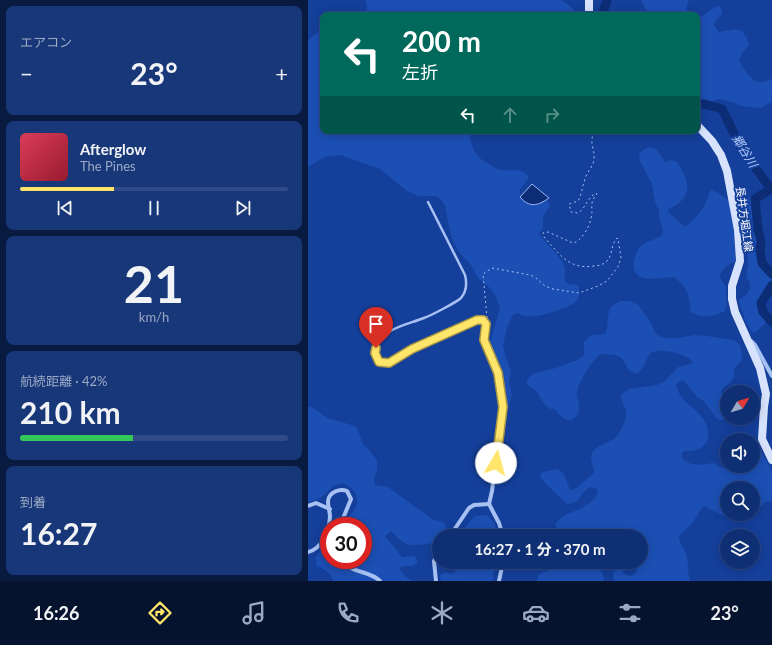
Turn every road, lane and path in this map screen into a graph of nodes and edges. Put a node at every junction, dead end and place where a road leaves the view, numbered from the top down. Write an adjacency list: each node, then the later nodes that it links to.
1 (590, 0): 2 (main road)
2 (589, 12)
3 (700, 128): 8 (main road, 長井方堀江線)
4 (593, 134): 6 (path)
5 (428, 202): 7 (lane)
6 (484, 322): 7 (street); 11 (street)
7 (472, 323)
8 (746, 337): 9 (street); 10 (main road, 長井方堀江線)
9 (772, 376)
10 (772, 460)
11 (489, 504): 15 (street); 16 (street)
12 (308, 506): 13 (street)
13 (330, 509): 14 (street); 17 (street)
14 (344, 517)
15 (455, 529)
16 (501, 529)
17 (308, 552)
18 (353, 569): 21 (street)
19 (435, 569): 22 (street)
20 (502, 569): 23 (street)
21 (380, 581)
22 (436, 581)
23 (499, 581)

